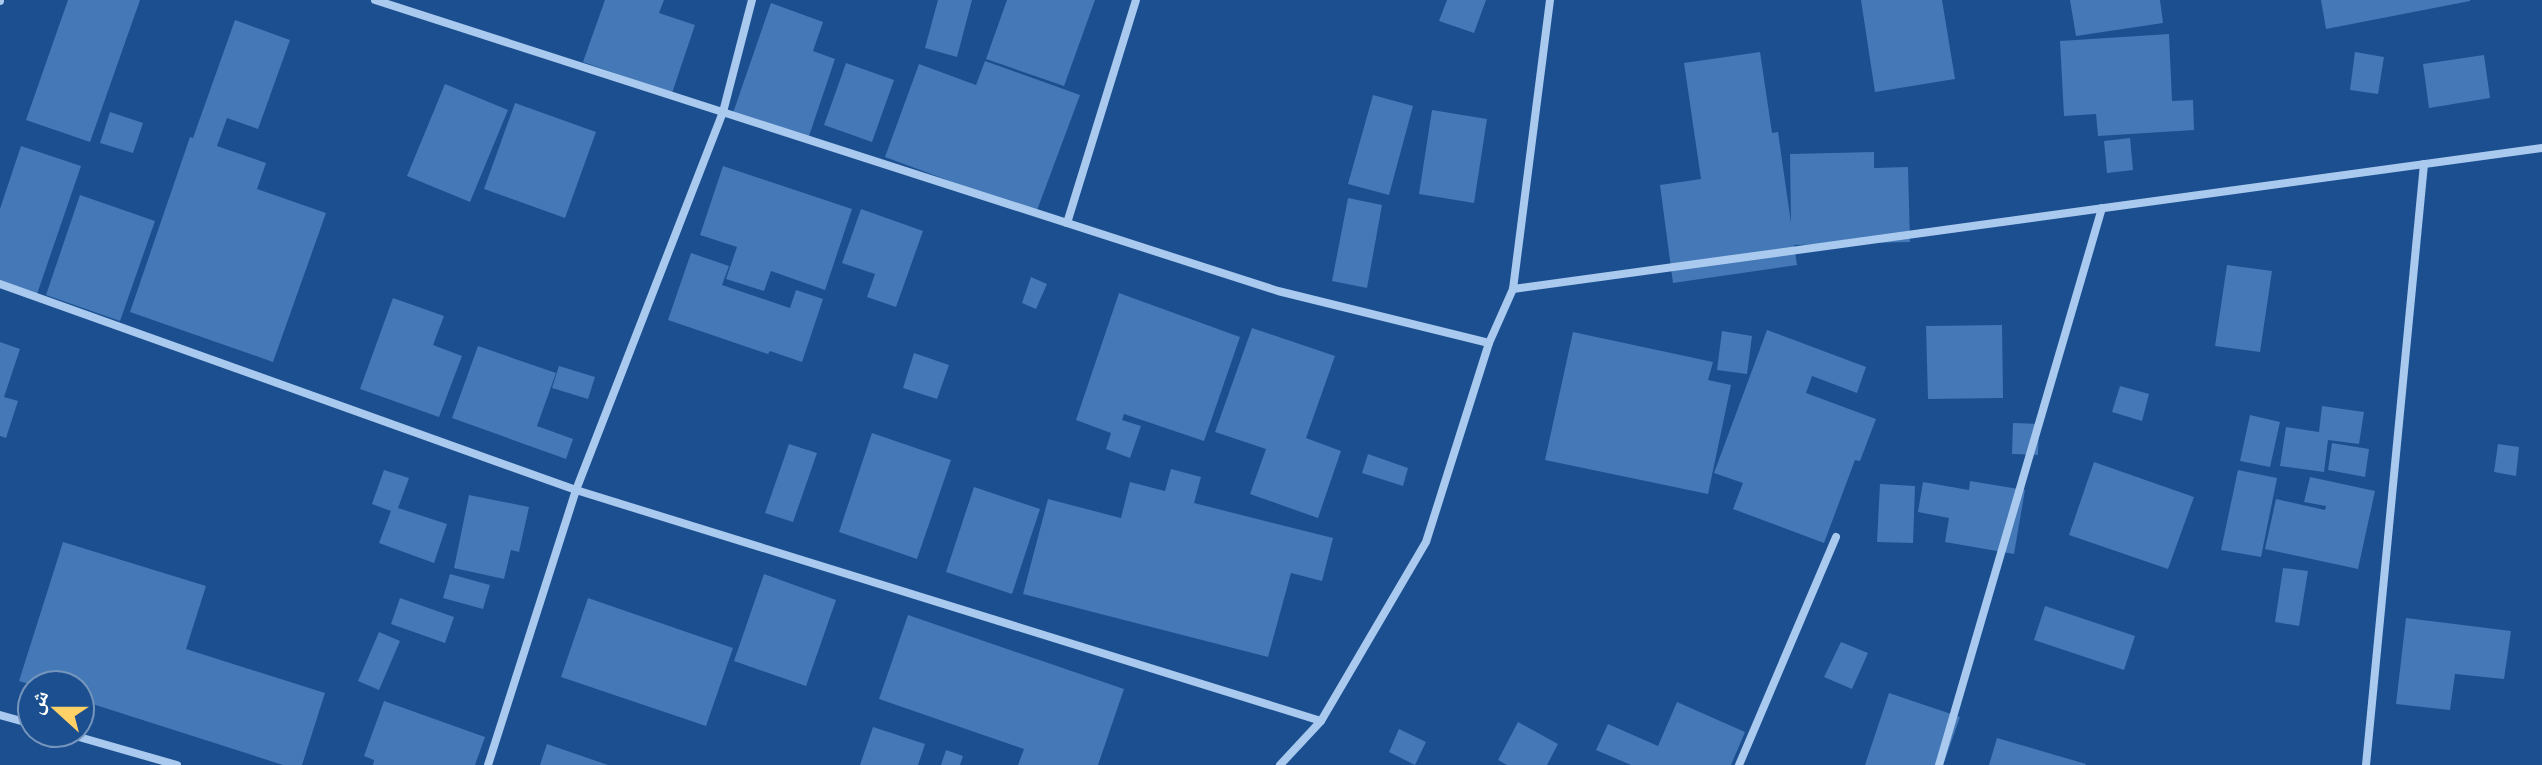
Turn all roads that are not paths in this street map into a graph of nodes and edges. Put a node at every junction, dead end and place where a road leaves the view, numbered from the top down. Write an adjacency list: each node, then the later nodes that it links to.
1 (375, 0): 5 (street)
2 (752, 0): 5 (street)
3 (1136, 0): 9 (street)
4 (1550, 0): 11 (street)
5 (723, 112): 9 (street); 13 (street)
6 (2542, 148): 7 (street)
7 (2424, 164): 8 (street); 22 (street)
8 (2102, 208): 11 (street); 21 (street)
9 (1067, 223): 12 (street)
10 (0, 284): 13 (street)
11 (1513, 289): 12 (street)
12 (1489, 343): 15 (street)
13 (576, 490): 15 (street); 18 (street)
14 (1836, 537): 20 (street)
15 (1321, 721): 19 (street)
16 (96, 742): 17 (street)
17 (177, 765)
18 (488, 765)
19 (1280, 765)
20 (1739, 765)
21 (1939, 765)
22 (2366, 765)

